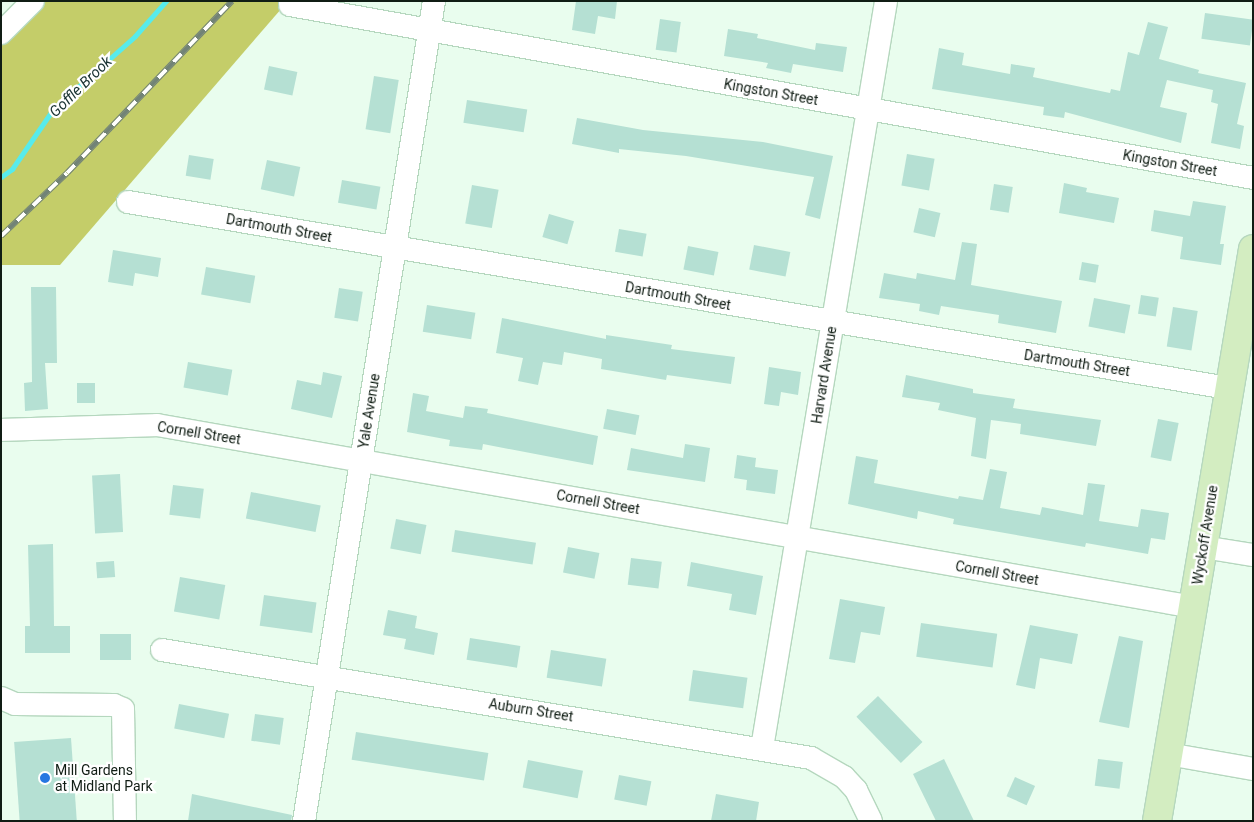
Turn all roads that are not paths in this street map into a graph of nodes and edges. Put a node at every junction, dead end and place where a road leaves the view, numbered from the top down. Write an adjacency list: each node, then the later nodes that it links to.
1 (33, 1): 6 (street)
2 (434, 1): 5 (street, Yale Avenue)
3 (886, 1): 7 (street, Harvard Avenue)
4 (290, 5): 5 (street, Kingston Street)
5 (429, 32): 7 (street, Kingston Street); 10 (street, Yale Avenue)
6 (1, 33)
7 (868, 110): 8 (street, Kingston Street); 12 (street, Harvard Avenue)
8 (1253, 178)
9 (128, 202): 10 (street, Dartmouth Street)
10 (395, 247): 12 (street, Dartmouth Street); 15 (street, Yale Avenue)
11 (1253, 249): 13 (main road, Wyckoff Avenue)
12 (833, 322): 13 (street, Dartmouth Street); 16 (street, Harvard Avenue)
13 (1228, 388): 17 (main road, Wyckoff Avenue)
14 (1, 430): 15 (street, Cornell Street)
15 (361, 460): 16 (street, Cornell Street); 21 (street, Yale Avenue)
16 (798, 537): 19 (street, Cornell Street); 23 (street, Harvard Avenue)
17 (1204, 547): 18 (street); 19 (main road, Wyckoff Avenue)
18 (1253, 555)
19 (1193, 607): 24 (main road, Wyckoff Avenue)
20 (162, 650): 21 (street, Auburn Street)
21 (327, 677): 23 (street, Auburn Street); 27 (street, Yale Avenue)
22 (1, 698): 26 (street)
23 (762, 748): 28 (street, Auburn Street)
24 (1168, 754): 25 (street); 29 (main road, Wyckoff Avenue)
25 (1253, 769)
26 (125, 821)
27 (304, 821)
28 (871, 821)
29 (1157, 821)

